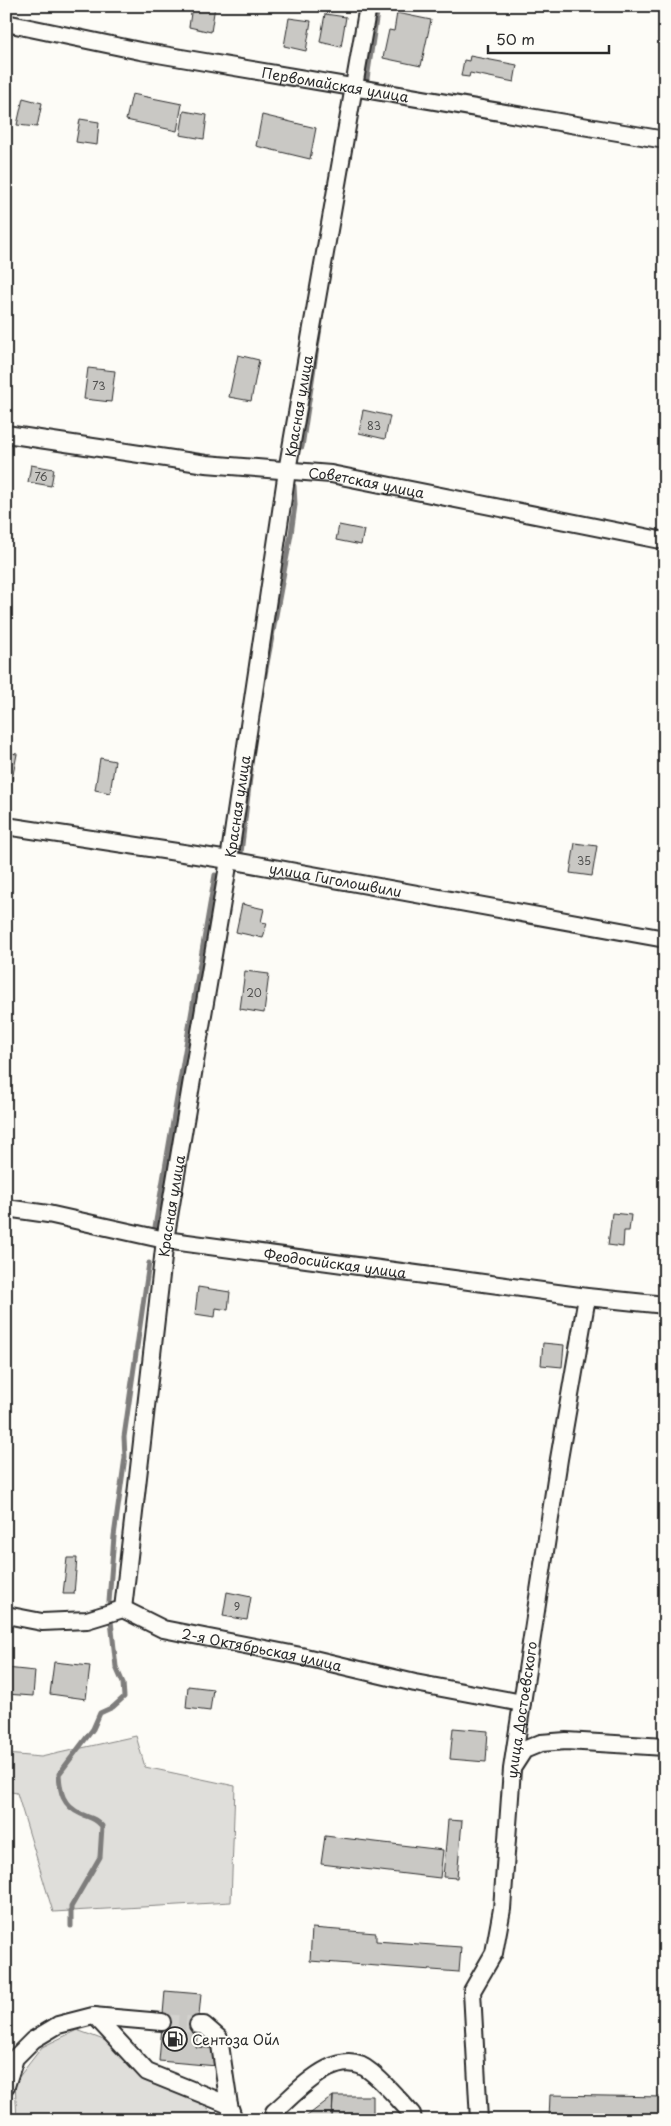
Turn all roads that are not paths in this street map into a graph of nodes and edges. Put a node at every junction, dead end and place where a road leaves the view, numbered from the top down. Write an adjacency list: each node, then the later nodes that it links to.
1 (368, 6): 3 (street, Красная улица)
2 (6, 23): 3 (street, Первомайская улица)
3 (354, 87): 4 (street, Первомайская улица); 6 (street, Красная улица)
4 (665, 140)
5 (6, 434): 6 (street, Советская улица)
6 (287, 471): 7 (street, Советская улица); 9 (street, Красная улица)
7 (665, 541)
8 (6, 826): 9 (street, улица Гиголошвили)
9 (229, 860): 10 (street, улица Гиголошвили); 12 (street, Красная улица)
10 (665, 939)
11 (6, 1208): 12 (street, Феодосийская улица)
12 (165, 1240): 13 (street, Феодосийская улица); 15 (street, Красная улица)
13 (587, 1297): 14 (street, Феодосийская улица); 17 (street, улица Достоевского)
14 (665, 1305)
15 (122, 1609): 16 (street); 17 (street, 2-я Октябрьская улица)
16 (6, 1614)
17 (522, 1703): 19 (street, улица Достоевского)
18 (665, 1747): 19 (street)
19 (512, 1769): 27 (street, улица Достоевского)
20 (96, 2016): 21 (street); 23 (street); 24 (street)
21 (162, 2022)
22 (198, 2024): 24 (street)
23 (6, 2086)
24 (231, 2112)
25 (274, 2120): 26 (street)
26 (413, 2120)
27 (479, 2120)

